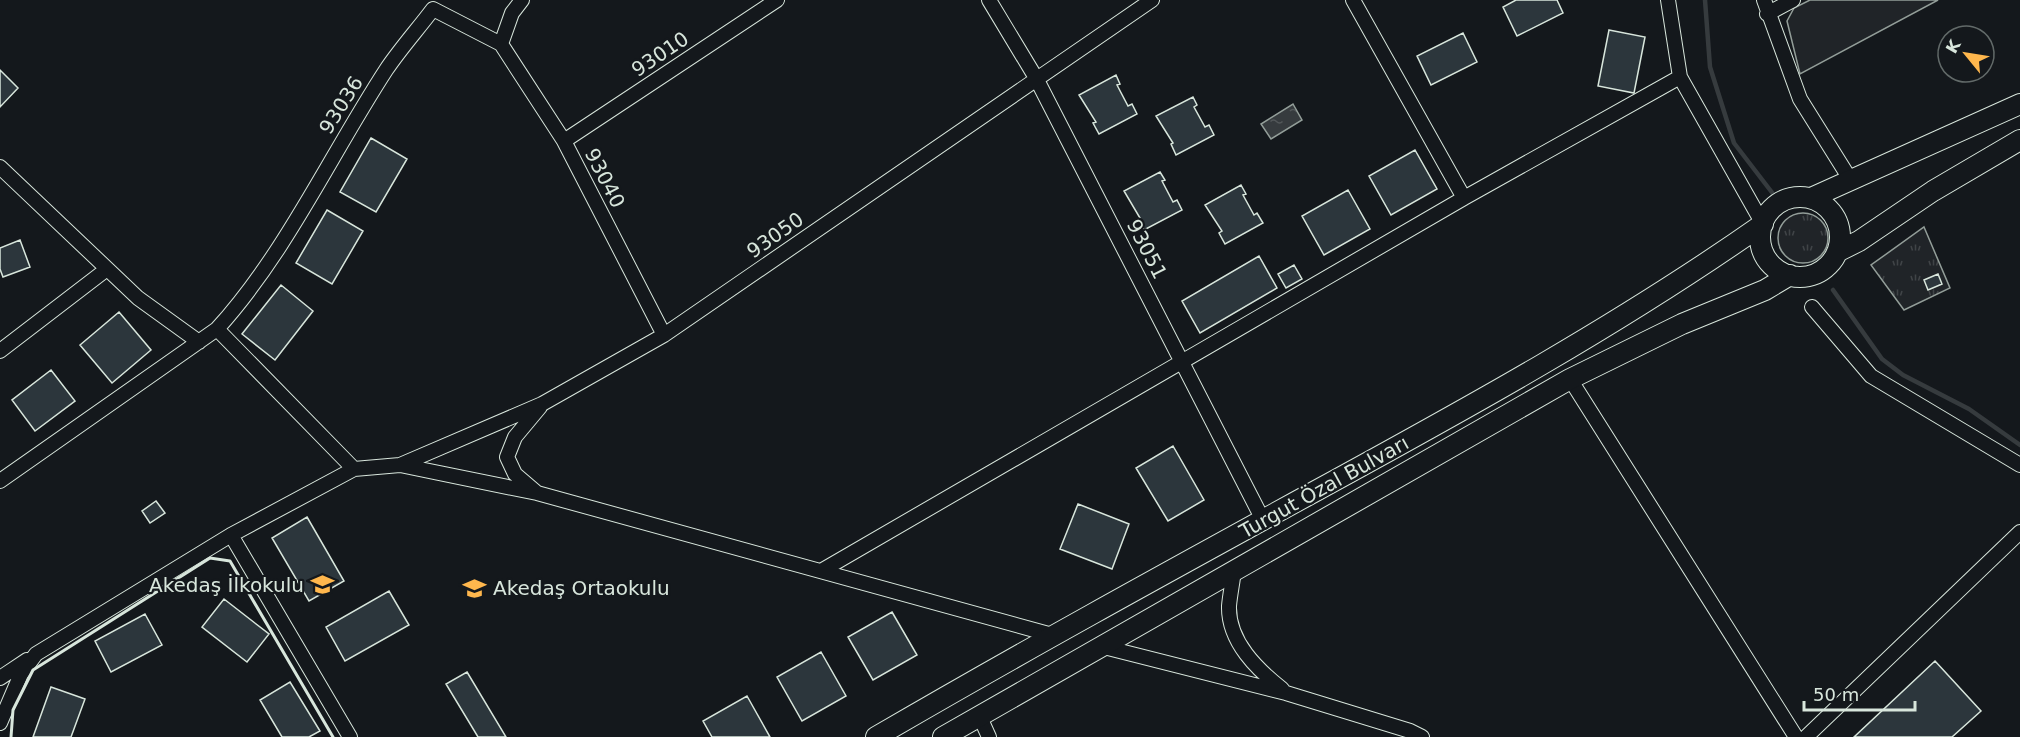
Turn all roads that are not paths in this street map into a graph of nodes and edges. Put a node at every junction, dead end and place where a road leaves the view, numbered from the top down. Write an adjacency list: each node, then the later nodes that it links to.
1 (522, 0): 11 (street)
2 (777, 0): 16 (street, 93010)
3 (989, 0): 13 (street, 93051)
4 (1152, 0): 13 (street, 93050)
5 (1353, 0): 19 (street)
6 (1668, 0): 12 (street)
7 (1764, 0): 10 (street)
8 (1793, 0): 10 (street)
9 (436, 4): 11 (street, 93036); 26 (street, 93036)
10 (1767, 14): 18 (street)
11 (501, 44): 16 (street, 93040)
12 (1680, 77): 19 (street); 21 (street)
13 (1036, 78): 27 (street, 93050); 30 (street, 93051)
14 (2020, 104): 18 (main road, Turgut Özal Bulvarı)
15 (2020, 140): 22 (main road, Turgut Özal Bulvarı)
16 (564, 141): 27 (street, 93040)
17 (0, 167): 23 (street)
18 (1850, 179): 20 (main road, Turgut Özal Bulvarı)
19 (1464, 198): 30 (street)
20 (1811, 198): 21 (main road, Turgut Özal Bulvarı); 22 (main road)
21 (1763, 224): 24 (main road); 38 (main road, Turgut Özal Bulvarı)
22 (1837, 252): 24 (main road, Turgut Özal Bulvarı)
23 (108, 269): 28 (street); 29 (street)
24 (1790, 275): 31 (main road, Turgut Özal Bulvarı)
25 (1812, 307): 34 (street)
26 (217, 329): 28 (street, 93036); 35 (street)
27 (664, 335): 32 (street, 93050)
28 (199, 342): 36 (street, 93036)
29 (0, 351)
30 (1182, 361): 38 (street, 93051); 42 (street)
31 (1570, 379): 41 (main road, Turgut Özal Bulvarı); 55 (street)
32 (542, 404): 33 (street, 93050); 37 (street)
33 (400, 465): 35 (street); 37 (street)
34 (2020, 465)
35 (354, 469): 40 (street)
36 (0, 481)
37 (537, 494): 42 (street)
38 (1263, 520): 43 (main road, Turgut Özal Bulvarı)
39 (2020, 532): 56 (street)
40 (231, 535): 45 (street); 50 (street)
41 (1234, 569): 44 (main road, Turgut Özal Bulvarı); 47 (street)
42 (821, 571): 43 (street)
43 (1056, 636): 51 (main road, Turgut Özal Bulvarı)
44 (1100, 646): 47 (street); 48 (main road, Turgut Özal Bulvarı)
45 (36, 654): 46 (street); 49 (street)
46 (0, 678)
47 (1287, 693): 54 (street)
48 (980, 717): 52 (main road, Turgut Özal Bulvarı); 53 (street)
49 (0, 723)
50 (350, 737)
51 (876, 737)
52 (943, 737)
53 (989, 737)
54 (1422, 737)
55 (1796, 737)
56 (1806, 737)

